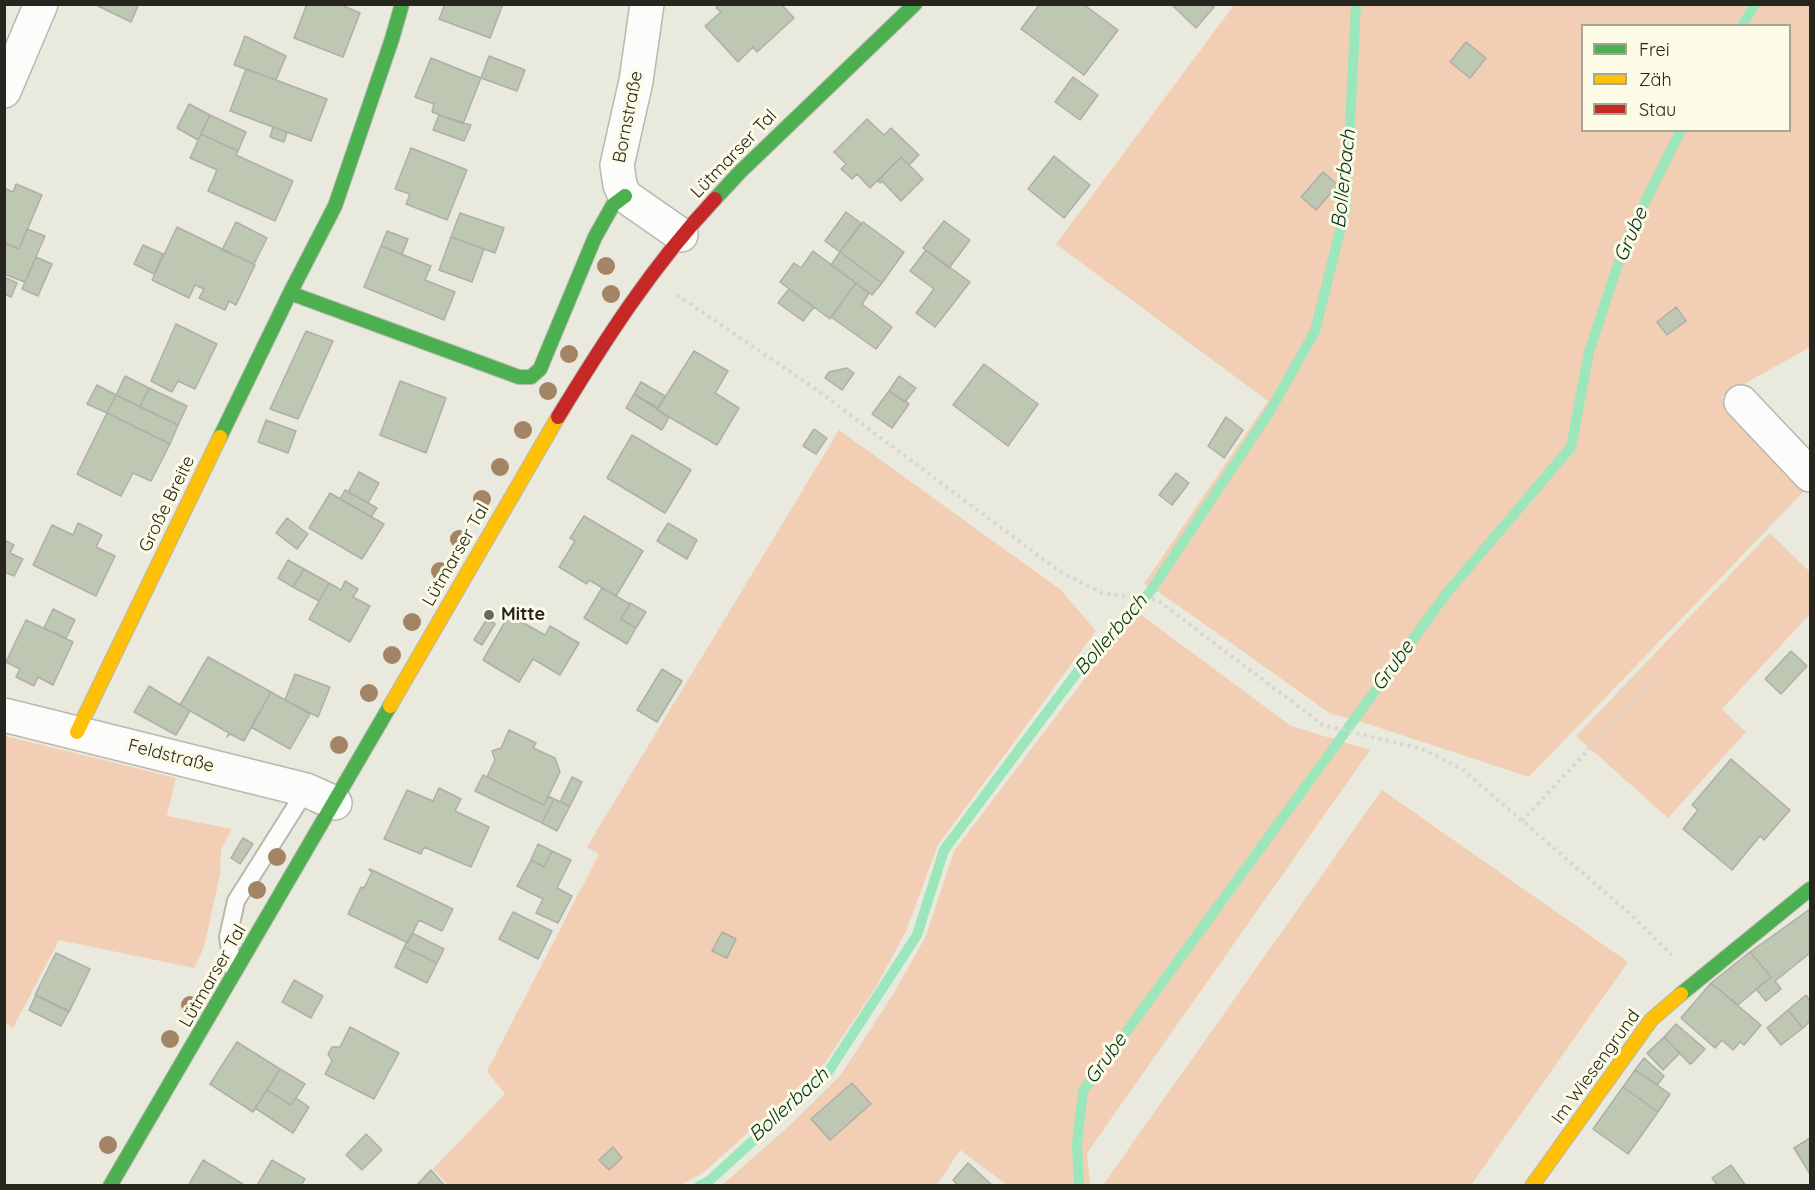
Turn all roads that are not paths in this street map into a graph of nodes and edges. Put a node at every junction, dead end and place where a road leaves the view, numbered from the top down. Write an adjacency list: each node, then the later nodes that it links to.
1 (41, 4): 5 (street)
2 (402, 4): 8 (street, Große Breite)
3 (647, 4): 6 (street, Bornstraße)
4 (915, 4): 7 (street, Lütmarser Tal)
5 (4, 91)
6 (625, 196): 7 (street); 8 (street)
7 (681, 236): 14 (street, Lütmarser Tal)
8 (290, 293): 12 (street, Große Breite)
9 (1742, 402): 10 (street)
10 (1810, 475)
11 (4, 715): 12 (street, Feldstraße)
12 (77, 732): 13 (street, Feldstraße)
13 (306, 790): 14 (street, Feldstraße); 16 (lane)
14 (335, 803): 16 (street, Lütmarser Tal)
15 (1810, 889): 18 (street, Im Wiesengrund)
16 (234, 974): 17 (street, Lütmarser Tal)
17 (110, 1185)
18 (1532, 1185)

